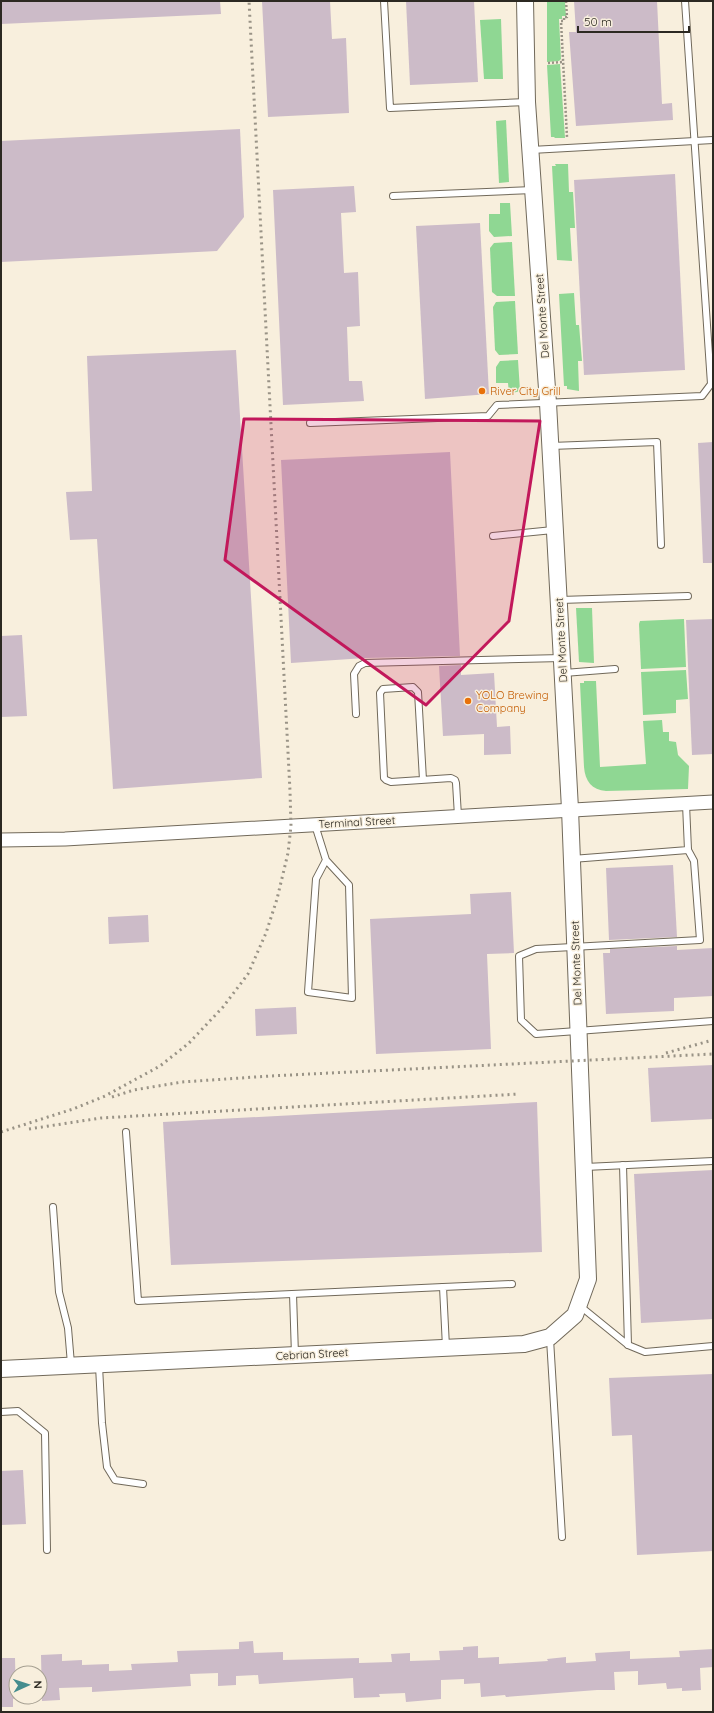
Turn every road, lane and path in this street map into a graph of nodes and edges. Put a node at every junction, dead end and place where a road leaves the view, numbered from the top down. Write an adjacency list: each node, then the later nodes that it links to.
1 (384, 1): 7 (lane)
2 (525, 1): 7 (street, Del Monte Street)
3 (566, 1): 5 (path)
4 (685, 1): 10 (lane)
5 (563, 62): 6 (path); 8 (path)
6 (548, 63)
7 (527, 102): 11 (street, Del Monte Street)
8 (567, 138)
9 (713, 140): 10 (lane)
10 (695, 141): 11 (lane); 14 (lane)
11 (531, 150): 12 (street, Del Monte Street)
12 (534, 190): 13 (lane); 14 (street, Del Monte Street)
13 (393, 196)
14 (548, 403): 15 (lane); 16 (street, Del Monte Street)
15 (310, 423)
16 (550, 446): 17 (street, Del Monte Street); 19 (lane)
17 (554, 530): 18 (lane); 21 (street, Del Monte Street)
18 (493, 536)
19 (661, 545)
20 (688, 596): 21 (lane)
21 (559, 601): 22 (street, Del Monte Street)
22 (562, 666): 23 (lane); 24 (lane); 28 (street, Del Monte Street)
23 (615, 669)
24 (356, 714)
25 (423, 780): 25 (lane); 29 (lane)
26 (713, 802): 27 (street, Terminal Street)
27 (686, 804): 28 (street, Terminal Street); 32 (lane)
28 (570, 809): 29 (street, Terminal Street); 33 (street, Del Monte Street)
29 (458, 816): 30 (street, Terminal Street)
30 (315, 825): 31 (street, Terminal Street); 34 (lane)
31 (1, 840)
32 (688, 850): 33 (lane); 35 (lane)
33 (572, 859): 35 (street, Del Monte Street)
34 (326, 860): 34 (lane)
35 (576, 947): 37 (street, Del Monte Street); 37 (lane)
36 (713, 1021): 37 (lane)
37 (578, 1032): 41 (street, Del Monte Street)
38 (126, 1132): 46 (lane)
39 (713, 1161): 40 (lane)
40 (623, 1165): 41 (lane); 49 (lane)
41 (584, 1167): 43 (street, Del Monte Street)
42 (53, 1207): 54 (lane)
43 (588, 1279): 47 (street, Cebrian Street)
44 (512, 1284): 45 (lane)
45 (443, 1288): 46 (lane); 51 (lane)
46 (293, 1294): 52 (lane)
47 (578, 1305): 48 (street, Cebrian Street); 49 (lane)
48 (550, 1337): 51 (street, Cebrian Street); 58 (lane)
49 (628, 1346): 50 (lane)
50 (713, 1346)
51 (446, 1348): 52 (street, Cebrian Street)
52 (295, 1355): 53 (street, Cebrian Street)
53 (99, 1364): 54 (street, Cebrian Street); 57 (lane)
54 (71, 1366): 55 (street, Cebrian Street)
55 (1, 1369)
56 (1, 1412): 59 (lane)
57 (143, 1484)
58 (562, 1537)
59 (47, 1550)

